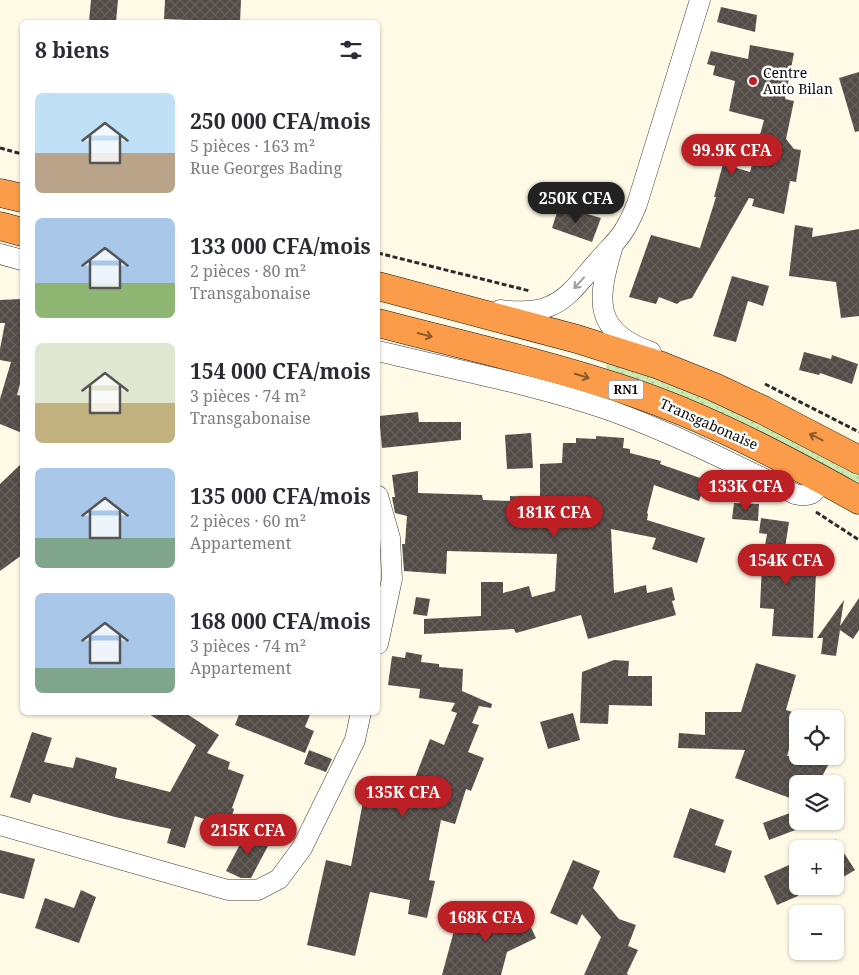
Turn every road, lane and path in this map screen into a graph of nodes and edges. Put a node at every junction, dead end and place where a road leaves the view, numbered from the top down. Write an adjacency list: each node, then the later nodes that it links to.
1 (700, 0): 8 (street)
2 (0, 148): 3 (path)
3 (20, 153)
4 (0, 193): 5 (highway)
5 (20, 198)
6 (0, 226): 7 (highway)
7 (20, 231)
8 (612, 248): 14 (street, one-way to 14); 17 (street)
9 (380, 253): 14 (path)
10 (0, 254): 11 (street)
11 (20, 259)
12 (380, 286): 13 (highway, RN1)
13 (428, 298): 14 (street); 17 (highway, RN1)
14 (561, 300)
15 (380, 324): 19 (highway, Transgabonaise / RN1, one-way to 19)
16 (380, 351): 19 (street)
17 (714, 387): 18 (highway, RN1, one-way to 17)
18 (859, 460)
19 (814, 488): 20 (highway, Transgabonaise / RN1); 22 (path)
20 (859, 500)
21 (380, 503): 23 (street)
22 (859, 540)
23 (380, 635)
24 (360, 715): 25 (street)
25 (0, 825)

